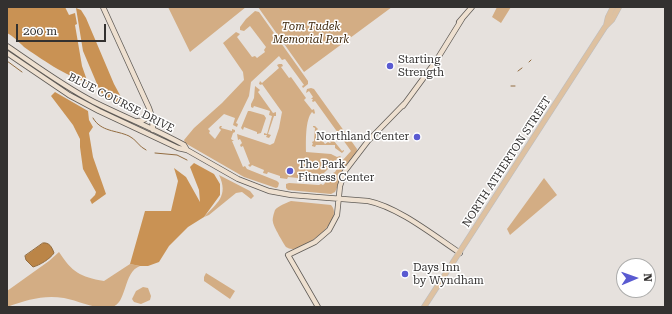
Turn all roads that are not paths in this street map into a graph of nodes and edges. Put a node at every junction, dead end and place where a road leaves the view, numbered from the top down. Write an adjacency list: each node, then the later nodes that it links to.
1 (103, 7): 8 (main road)
2 (472, 7): 13 (main road)
3 (613, 7): 5 (main road, NORTH ATHERTON STREET)
4 (619, 7): 5 (main road, NORTH ATHERTON STREET)
5 (605, 27): 14 (main road, NORTH ATHERTON STREET)
6 (7, 46): 9 (main road, BLUE COURSE DRIVE)
7 (7, 53): 11 (main road, BLUE COURSE DRIVE)
8 (149, 108): 9 (main road); 10 (main road)
9 (136, 121): 10 (main road, BLUE COURSE DRIVE)
10 (153, 128): 11 (main road); 12 (main road, BLUE COURSE DRIVE)
11 (152, 135): 12 (main road, BLUE COURSE DRIVE)
12 (188, 150): 13 (main road, BLUE COURSE DRIVE)
13 (339, 199): 14 (main road, BLUE COURSE DRIVE); 15 (main road)
14 (460, 253): 16 (main road, NORTH ATHERTON STREET)
15 (318, 307)
16 (424, 307)

